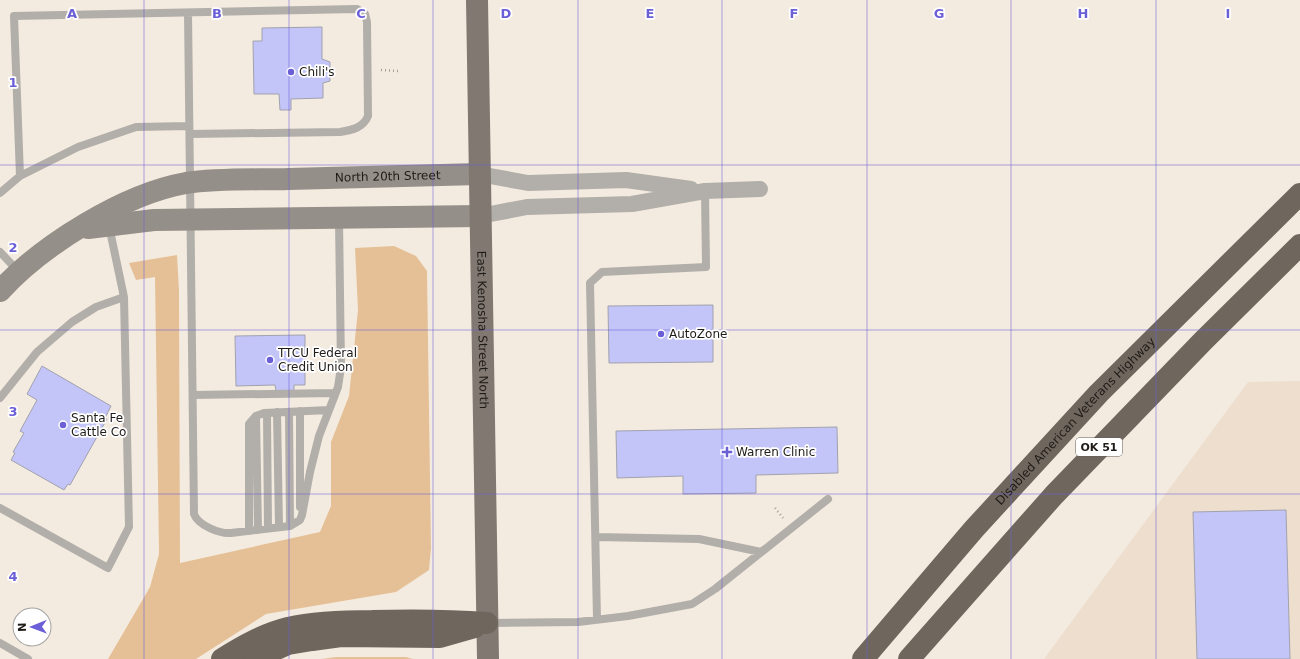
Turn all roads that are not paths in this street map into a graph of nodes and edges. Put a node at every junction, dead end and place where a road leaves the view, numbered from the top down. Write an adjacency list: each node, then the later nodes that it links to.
1 (477, 0): 4 (main road, East Kenosha Street North)
2 (188, 13): 3 (lane); 3 (lane); 5 (lane)
3 (189, 130): 5 (lane); 6 (lane)
4 (479, 174): 6 (street, North 20th Street); 8 (street, North 20th Street); 11 (main road, East Kenosha Street North)
5 (20, 176): 9 (lane)
6 (190, 183): 13 (lane); 15 (street, North 20th Street)
7 (760, 189): 8 (street, North 20th Street)
8 (705, 191): 11 (street, North 20th Street); 38 (lane)
9 (0, 193)
10 (1300, 194): 47 (highway, Disabled American Veterans Highway / OK 51)
11 (480, 216): 12 (street, North 20th Street); 41 (main road, East Kenosha Street North)
12 (339, 218): 13 (street, North 20th Street); 21 (lane)
13 (191, 220): 14 (street, North 20th Street); 22 (lane)
14 (109, 226): 15 (street, North 20th Street); 20 (lane)
15 (79, 229): 18 (street, North 20th Street)
16 (1300, 245): 48 (highway, OK 51)
17 (0, 252): 18 (lane)
18 (19, 272): 19 (street, North 20th Street)
19 (0, 291)
20 (124, 297): 23 (lane); 31 (lane)
21 (335, 393): 22 (lane); 24 (lane)
22 (193, 395): 37 (lane)
23 (0, 398)
24 (329, 410): 27 (lane); 32 (lane)
25 (277, 412): 26 (lane); 28 (lane); 34 (lane)
26 (289, 412): 27 (lane); 33 (lane)
27 (300, 412): 32 (lane)
28 (267, 413): 29 (lane); 35 (lane)
29 (256, 416): 36 (lane); 37 (lane)
30 (828, 498): 39 (lane)
31 (0, 508)
32 (300, 520): 33 (lane)
33 (290, 526): 34 (lane)
34 (279, 527): 35 (lane)
35 (268, 528): 36 (lane)
36 (258, 530): 37 (lane)
37 (249, 531)
38 (596, 537): 39 (lane); 40 (lane)
39 (761, 552): 40 (lane)
40 (597, 619): 41 (lane)
41 (487, 623): 44 (highway); 45 (highway); 46 (main road, East Kenosha Street North)
42 (0, 643): 43 (lane)
43 (28, 659)
44 (222, 659)
45 (254, 659)
46 (488, 659)
47 (863, 659)
48 (909, 659)

